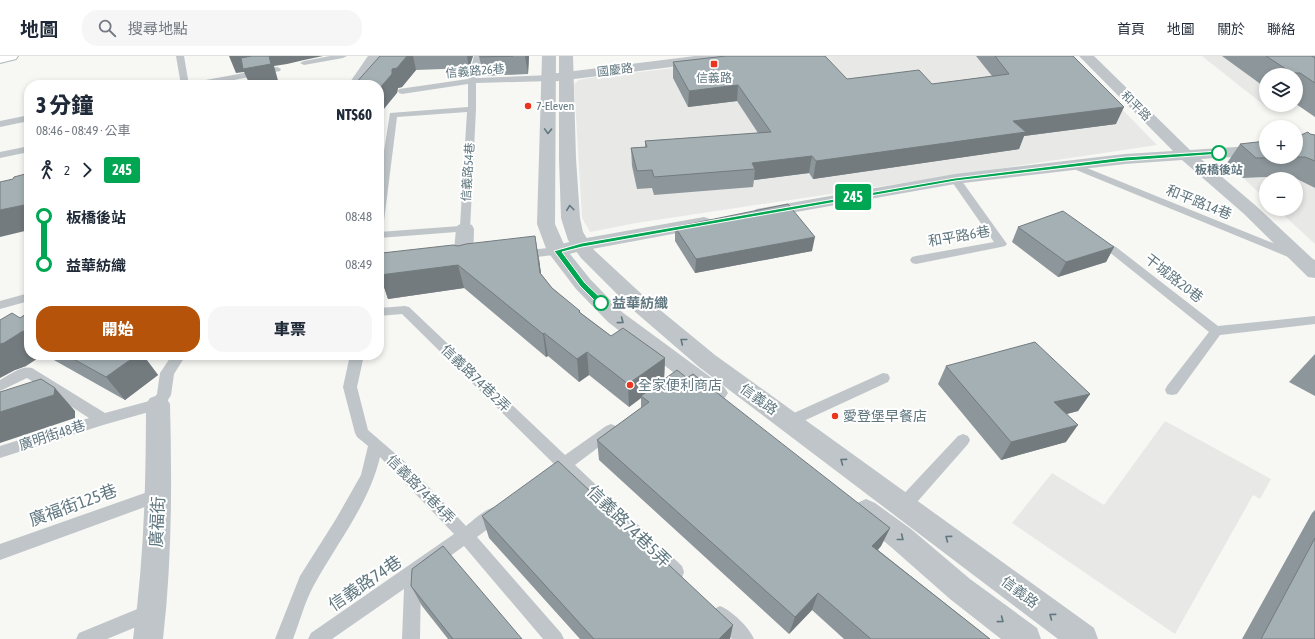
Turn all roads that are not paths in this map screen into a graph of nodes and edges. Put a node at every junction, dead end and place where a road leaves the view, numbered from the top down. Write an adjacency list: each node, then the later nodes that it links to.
1 (11, 56): 10 (main road)
2 (180, 56): 15 (lane)
3 (343, 56): 11 (lane)
4 (375, 56): 17 (street)
5 (478, 56): 18 (lane, 信義路54巷)
6 (549, 56): 14 (street, 信義路)
7 (566, 56): 13 (street, 信義路)
8 (728, 56): 13 (street, 國慶路)
9 (1086, 56): 26 (street, 和平路)
10 (0, 59)
11 (304, 63)
12 (277, 68): 16 (lane)
13 (568, 76): 14 (street, 國慶路); 34 (street, 信義路, one-way to 13)
14 (550, 78): 18 (lane, 信義路26巷); 36 (street, 信義路, one-way to 36)
15 (184, 80)
16 (219, 80)
17 (358, 80)
18 (472, 81): 19 (lane, 信義路26巷); 20 (lane, 信義路54巷)
19 (402, 91)
20 (472, 109): 29 (lane); 32 (lane, 信義路54巷)
21 (24, 119): 22 (lane)
22 (0, 124)
23 (24, 150): 25 (lane)
24 (1259, 151): 26 (street)
25 (0, 155)
26 (1187, 156): 27 (street); 39 (street, 和平路)
27 (1072, 165): 28 (street); 39 (lane, 和平路14巷)
28 (955, 180): 30 (street); 38 (lane, 和平路6巷)
29 (384, 186)
30 (745, 216)
31 (722, 220): 34 (street)
32 (465, 229): 33 (lane); 40 (street, 信義路54巷)
33 (384, 235)
34 (582, 245): 36 (street); 49 (street, 信義路, one-way to 34)
35 (1112, 250): 46 (lane, 干城路20巷)
36 (557, 251): 37 (lane); 49 (street, 信義路, one-way to 49)
37 (510, 256)
38 (916, 260)
39 (1308, 261): 41 (street, 和平路)
40 (461, 262)
41 (1315, 272)
42 (24, 298): 43 (lane)
43 (0, 305)
44 (384, 312): 60 (lane, 信義路74巷2弄)
45 (1315, 320): 46 (lane)
46 (1216, 331): 52 (lane)
47 (176, 360): 53 (lane)
48 (355, 360): 58 (lane, 信義路74巷4弄)
49 (691, 371): 56 (street, 信義路)
50 (883, 378): 56 (lane)
51 (0, 386): 54 (lane, 廣明街48巷)
52 (1172, 390)
53 (158, 404): 54 (lane, 廣明街48巷); 62 (street, 廣福街)
54 (103, 419): 59 (lane, 廣明街48巷)
55 (621, 423): 60 (lane)
56 (780, 429): 65 (street, 信義路, one-way to 56)
57 (963, 440): 65 (lane)
58 (376, 444): 66 (lane, 信義路74巷4弄); 74 (lane)
59 (0, 452)
60 (565, 464): 61 (lane); 69 (lane, 信義路74巷5弄)
61 (546, 478)
62 (159, 495): 67 (lane, 廣福街125巷); 71 (street, 廣福街)
63 (852, 499): 79 (street, one-way to 79)
64 (509, 504): 66 (lane, 信義路74巷)
65 (904, 505): 80 (street, 信義路, one-way to 65)
66 (466, 535): 68 (lane, 信義路74巷); 77 (lane, 信義路74巷4弄)
67 (0, 552)
68 (413, 573): 75 (lane, 信義路74巷); 76 (lane)
69 (688, 584)
70 (711, 606): 78 (lane)
71 (152, 612): 72 (lane); 73 (street, 廣福街)
72 (85, 639)
73 (148, 639)
74 (284, 639)
75 (317, 639)
76 (411, 639)
77 (555, 639)
78 (745, 639)
79 (1026, 639)
80 (1083, 639)

